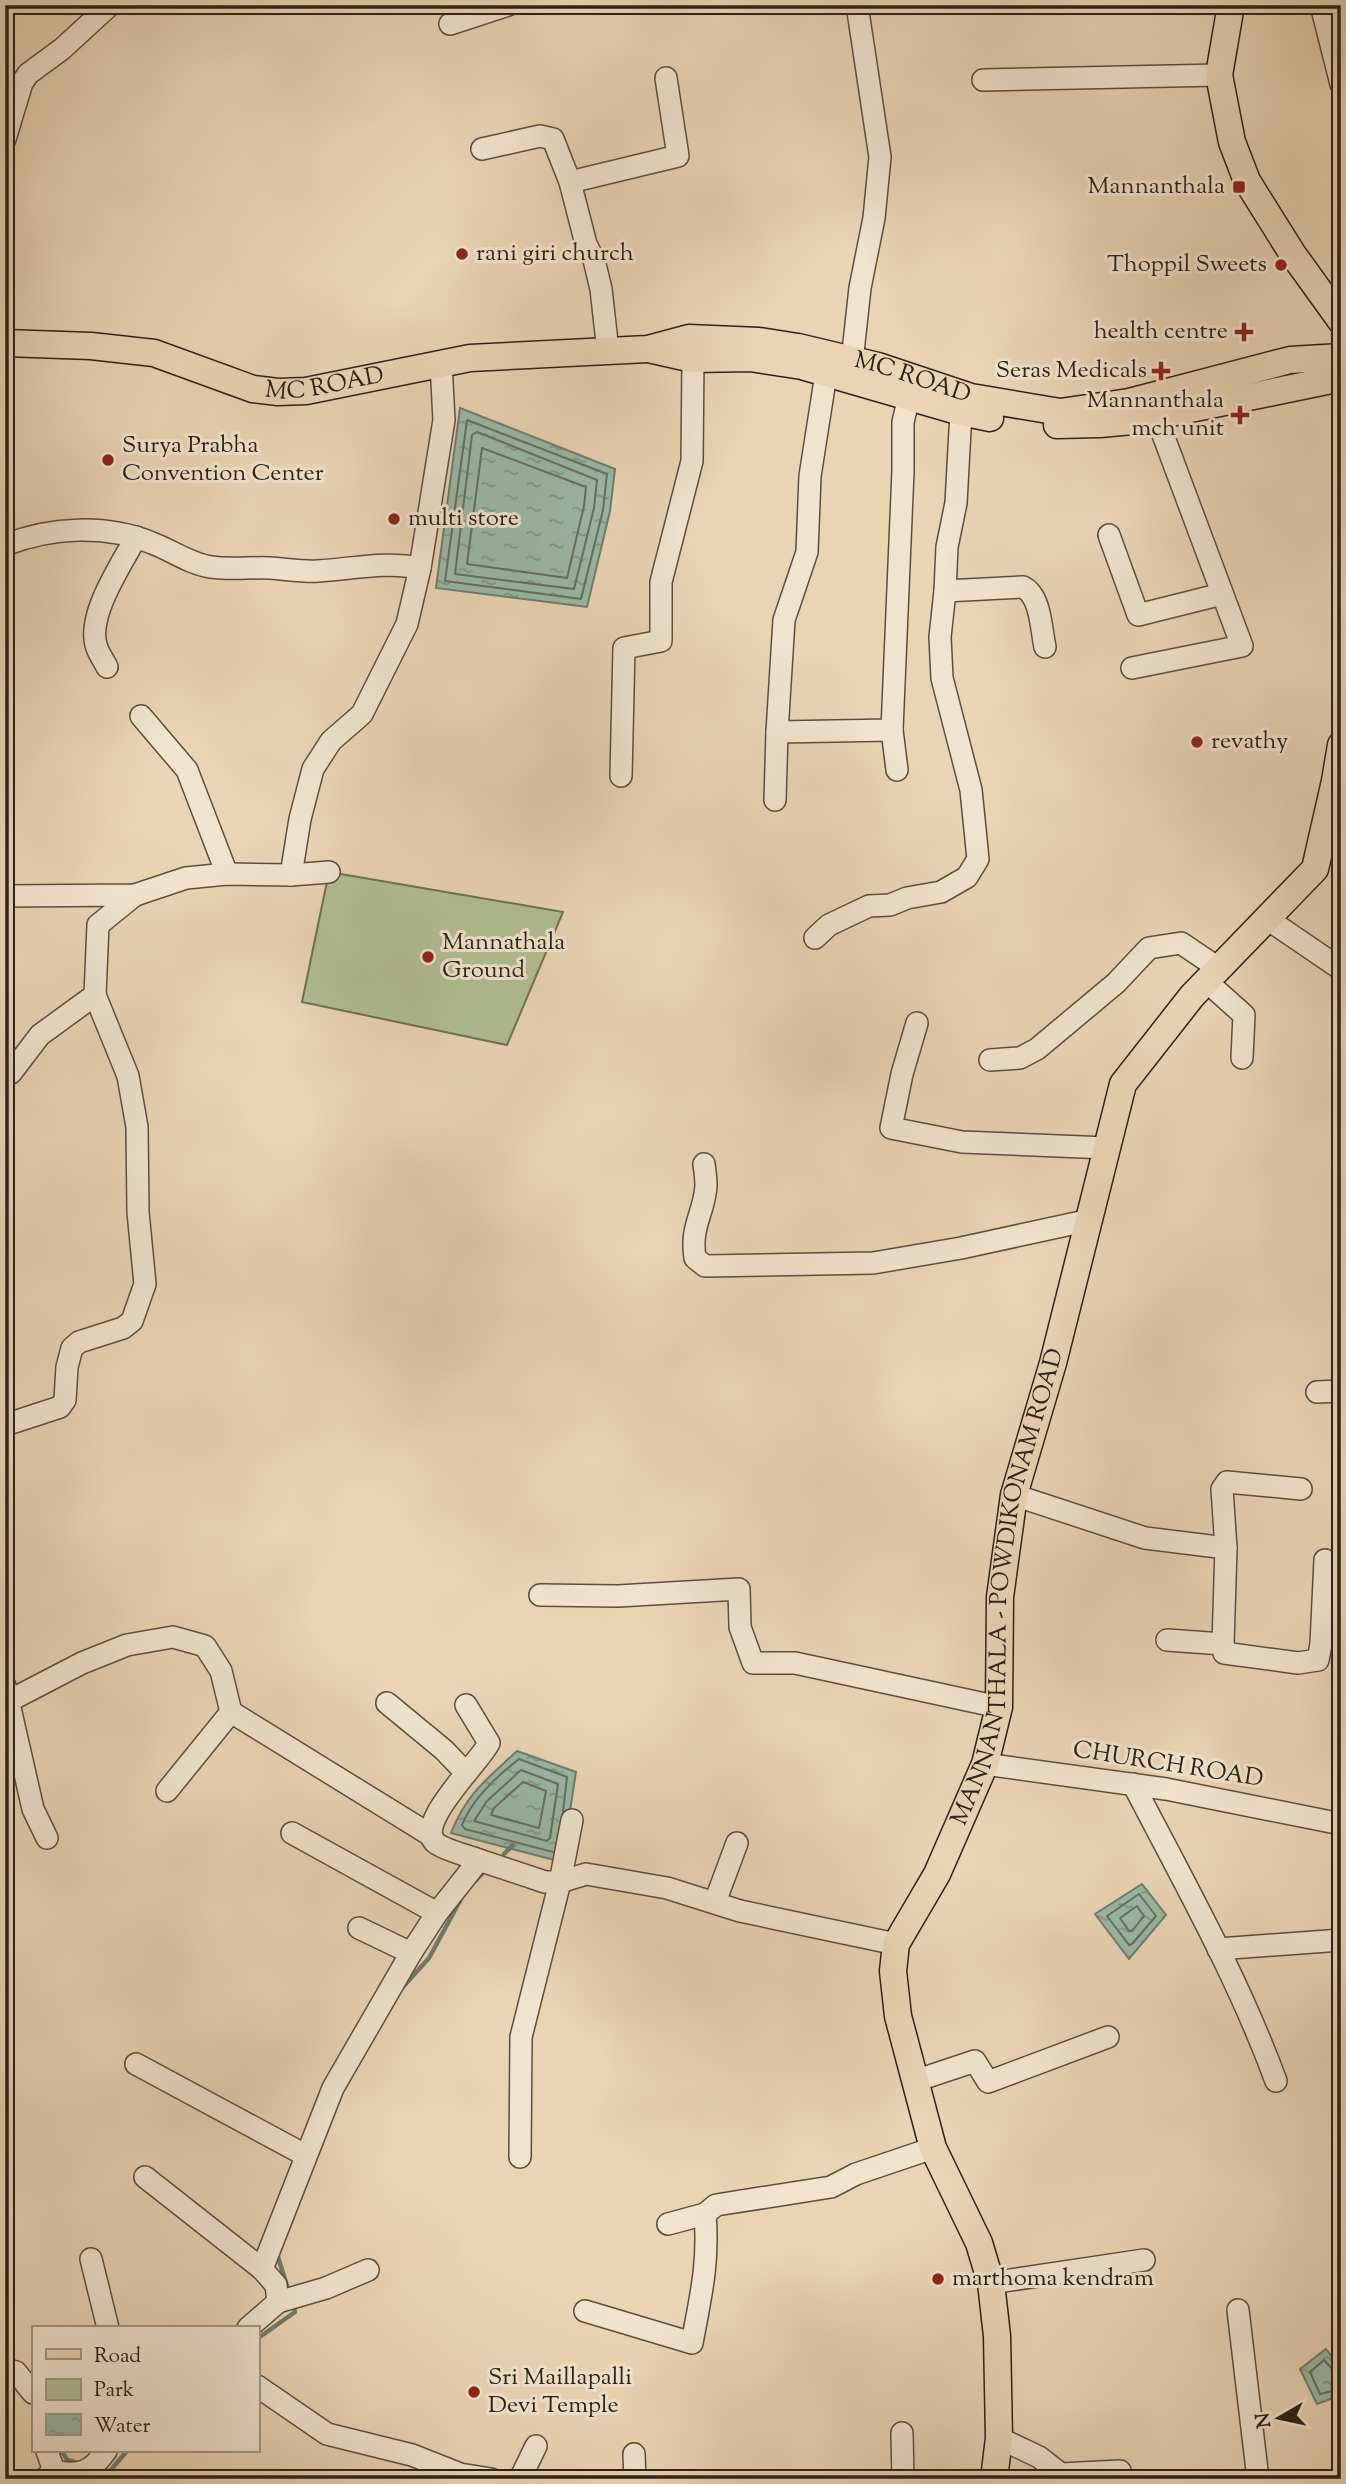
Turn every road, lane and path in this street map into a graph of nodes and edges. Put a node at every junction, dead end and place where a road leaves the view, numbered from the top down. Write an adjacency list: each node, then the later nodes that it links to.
1 (110, 5): 11 (street)
2 (508, 5): 6 (street)
3 (857, 5): 20 (street)
4 (1231, 5): 7 (main road)
5 (1323, 5): 10 (street)
6 (450, 24)
7 (1219, 75): 9 (street); 14 (main road)
8 (666, 78): 13 (street)
9 (983, 80)
10 (1341, 83)
11 (5, 139)
12 (482, 149): 13 (street)
13 (570, 181): 17 (street)
14 (1341, 321)
15 (5, 343): 21 (main road, MC ROAD)
16 (648, 349): 17 (main road, MC ROAD); 19 (main road, MC ROAD); 20 (main road, MC ROAD)
17 (608, 351): 21 (main road, MC ROAD)
18 (1341, 357): 20 (main road, MC ROAD)
19 (693, 359): 22 (main road, MC ROAD); 41 (street)
20 (852, 361)
21 (441, 364): 30 (street)
22 (826, 374): 24 (main road, MC ROAD); 38 (street)
23 (1341, 379): 26 (main road, MC ROAD)
24 (909, 397): 25 (main road, MC ROAD); 37 (street)
25 (961, 412): 26 (main road, MC ROAD); 31 (street)
26 (1156, 415): 32 (street)
27 (1109, 535): 32 (street)
28 (136, 537): 29 (street); 30 (street); 34 (street)
29 (5, 545)
30 (420, 568): 46 (street)
31 (945, 591): 33 (street); 50 (street)
32 (1222, 594): 35 (street)
33 (1045, 647)
34 (107, 667)
35 (1132, 668)
36 (142, 716): 45 (street)
37 (892, 730): 38 (street); 40 (street)
38 (777, 732): 43 (street)
39 (1341, 745): 42 (main road, MANNANTHALA - POWDIKONAM ROAD)
40 (897, 770)
41 (621, 776)
42 (1339, 785): 49 (main road, MANNANTHALA - POWDIKONAM ROAD)
43 (775, 800)
44 (329, 872): 46 (street)
45 (227, 874): 46 (street); 47 (street)
46 (291, 875)
47 (135, 895): 48 (street); 53 (street)
48 (5, 896)
49 (1266, 918): 51 (street); 52 (main road, MANNANTHALA - POWDIKONAM ROAD)
50 (815, 938)
51 (1341, 969)
52 (1212, 974): 55 (street); 56 (street); 58 (main road, MANNANTHALA - POWDIKONAM ROAD)
53 (95, 996): 57 (street); 63 (street)
54 (917, 1023): 58 (street)
55 (1242, 1058)
56 (990, 1060)
57 (5, 1073)
58 (1107, 1148): 60 (main road, MANNANTHALA - POWDIKONAM ROAD)
59 (704, 1164): 60 (street)
60 (1090, 1220): 65 (main road, MANNANTHALA - POWDIKONAM ROAD)
61 (1341, 1391): 62 (street)
62 (1317, 1392)
63 (5, 1425)
64 (1300, 1489): 66 (street)
65 (1014, 1495): 66 (street); 74 (main road, MANNANTHALA - POWDIKONAM ROAD)
66 (1226, 1548): 70 (street)
67 (1325, 1560): 70 (street)
68 (540, 1595): 74 (street)
69 (1167, 1640): 70 (street)
70 (1223, 1644)
71 (6, 1697): 75 (street); 84 (street)
72 (387, 1703): 77 (street)
73 (466, 1705): 77 (street)
74 (999, 1707): 76 (main road, MANNANTHALA - POWDIKONAM ROAD)
75 (231, 1712): 79 (street); 83 (street)
76 (985, 1763): 78 (street, CHURCH ROAD); 92 (main road, MANNANTHALA - POWDIKONAM ROAD)
77 (465, 1772): 83 (street)
78 (1133, 1784): 81 (street, CHURCH ROAD); 93 (street)
79 (167, 1791)
80 (572, 1821): 87 (street)
81 (1341, 1824)
82 (292, 1833): 89 (street)
83 (432, 1836): 86 (street)
84 (47, 1838)
85 (737, 1843): 88 (street)
86 (479, 1860): 87 (street); 89 (street)
87 (560, 1882): 88 (street); 101 (street)
88 (715, 1902): 92 (street)
89 (437, 1913): 94 (street)
90 (359, 1928): 94 (street)
91 (1341, 1940): 93 (street)
92 (896, 1944): 97 (main road, MANNANTHALA - POWDIKONAM ROAD)
93 (1218, 1949): 98 (street)
94 (411, 1953): 100 (street)
95 (1108, 2037): 97 (street)
96 (136, 2064): 100 (street)
97 (915, 2081): 99 (main road, MANNANTHALA - POWDIKONAM ROAD)
98 (1276, 2081)
99 (933, 2148): 103 (street); 109 (main road, MANNANTHALA - POWDIKONAM ROAD)
100 (305, 2155): 107 (street)
101 (520, 2157)
102 (145, 2177): 107 (street)
103 (705, 2214): 104 (street); 112 (street)
104 (667, 2224)
105 (91, 2259): 113 (street)
106 (1144, 2260): 109 (street)
107 (262, 2269): 110 (street)
108 (368, 2270): 110 (street)
109 (990, 2283): 119 (main road, MANNANTHALA - POWDIKONAM ROAD)
110 (278, 2302): 114 (street)
111 (1238, 2309): 131 (street)
112 (585, 2311)
113 (108, 2326)
114 (250, 2326)
115 (5, 2369): 117 (street)
116 (259, 2387): 126 (street)
117 (32, 2392)
118 (902, 2433): 129 (street)
119 (999, 2438): 125 (street); 130 (main road, MANNANTHALA - POWDIKONAM ROAD)
120 (536, 2446): 127 (street)
121 (105, 2452): 123 (street)
122 (634, 2454): 128 (street)
123 (48, 2467)
124 (1120, 2471): 125 (street)
125 (1061, 2477)
126 (491, 2479)
127 (520, 2479)
128 (635, 2479)
129 (903, 2479)
130 (994, 2479)
131 (1258, 2479)

